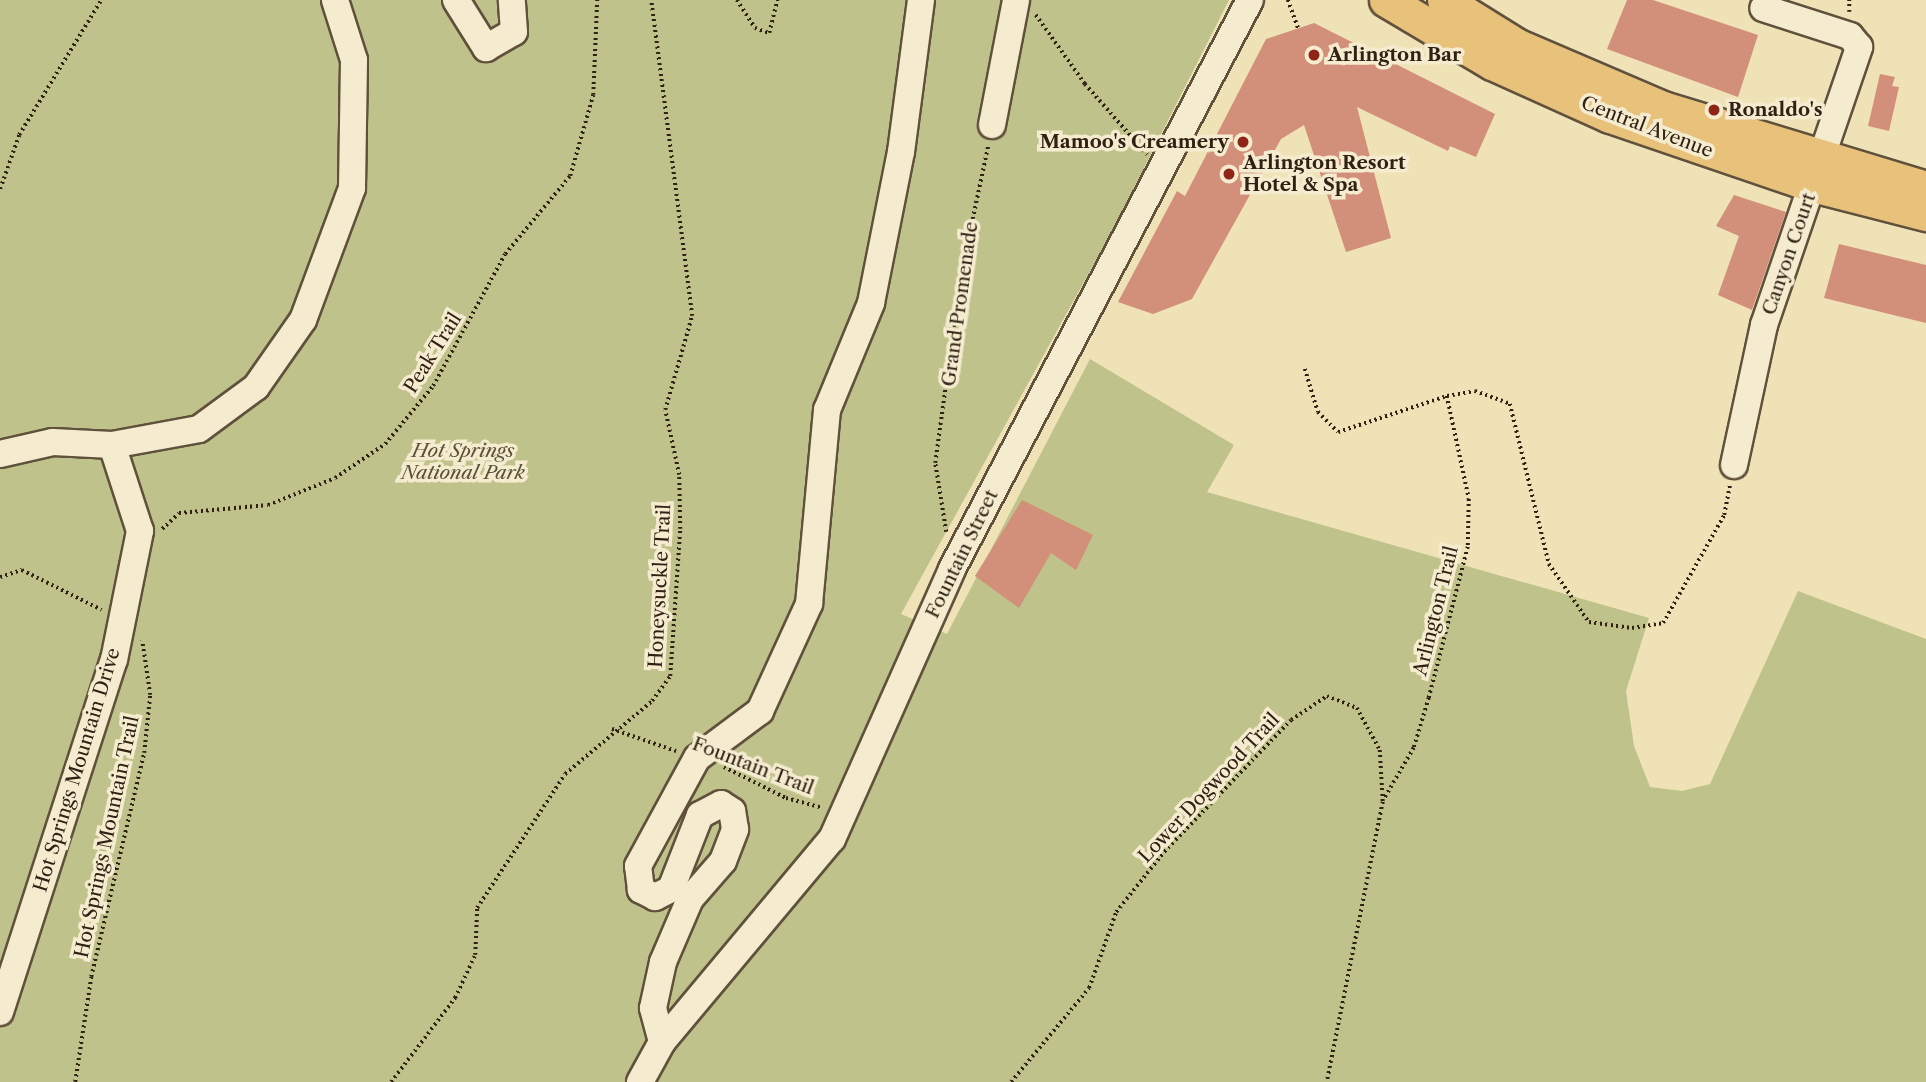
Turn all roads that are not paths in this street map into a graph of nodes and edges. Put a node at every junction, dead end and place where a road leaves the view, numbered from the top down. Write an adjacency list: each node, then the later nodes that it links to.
1 (335, 0): 14 (street)
2 (456, 0): 3 (street)
3 (512, 0)
4 (921, 0): 18 (street)
5 (1250, 0): 18 (street, Fountain Street)
6 (1386, 0): 11 (main road, Central Avenue)
7 (1444, 0): 11 (main road, Central Avenue)
8 (1026, 6): 10 (street)
9 (1763, 8): 11 (street, Canyon Court)
10 (992, 125)
11 (1818, 172): 12 (main road, Central Avenue); 13 (main road, Central Avenue); 16 (street, Canyon Court)
12 (1926, 188)
13 (1926, 214)
14 (112, 445): 15 (street); 17 (street, Hot Springs Mountain Drive)
15 (0, 454)
16 (1734, 465)
17 (0, 1012)
18 (662, 1042): 19 (street, Fountain Street)
19 (640, 1082)

